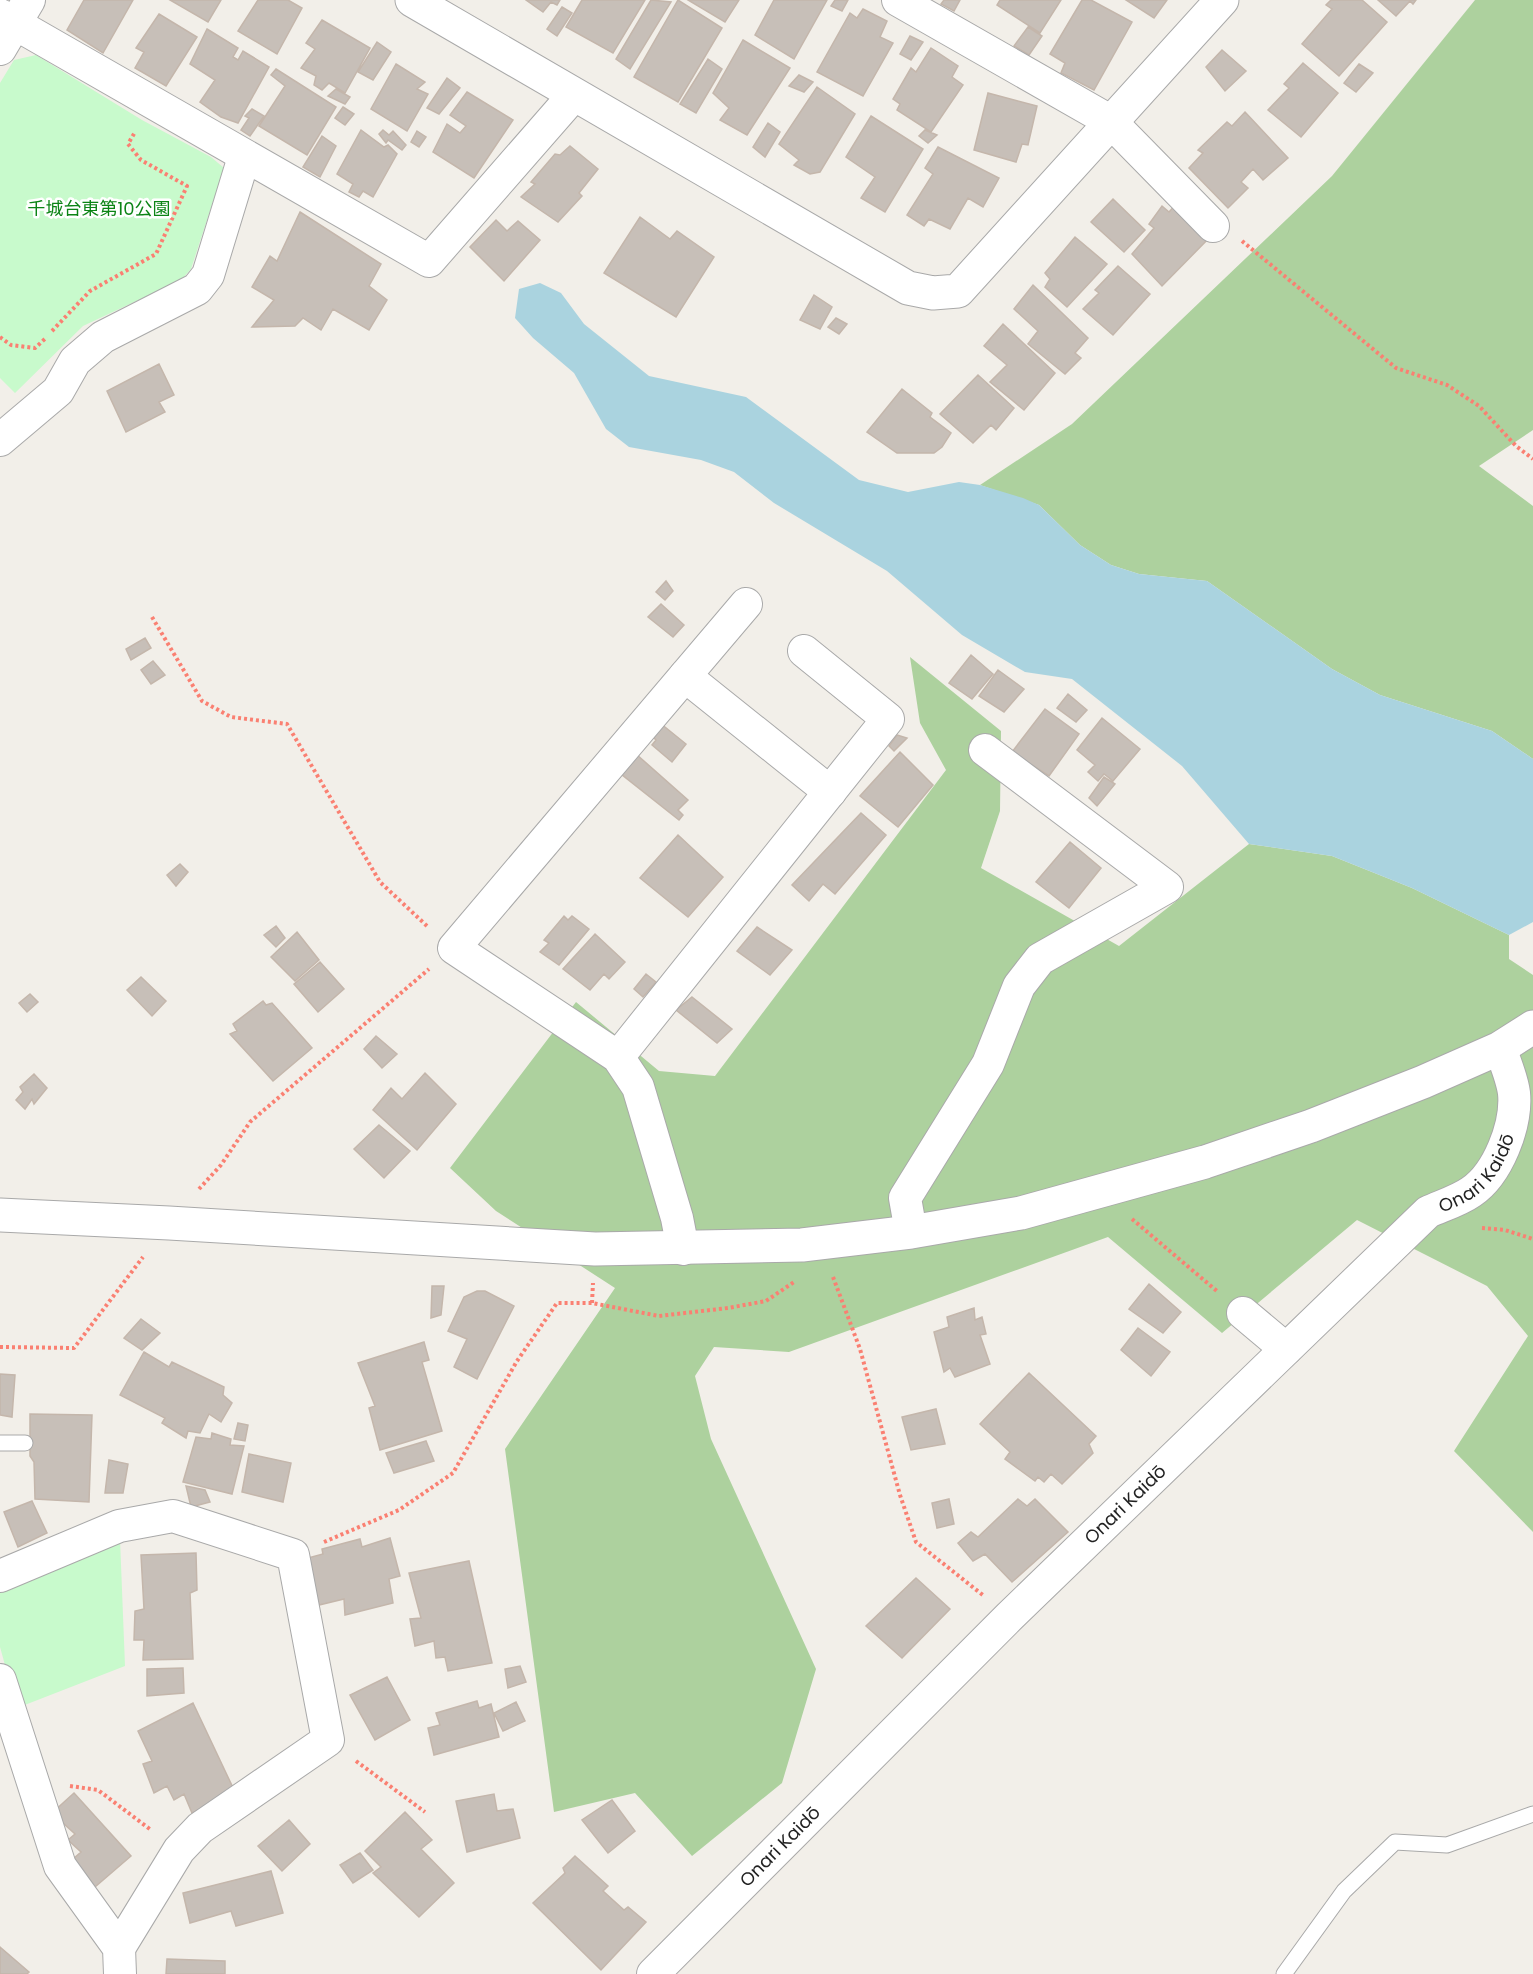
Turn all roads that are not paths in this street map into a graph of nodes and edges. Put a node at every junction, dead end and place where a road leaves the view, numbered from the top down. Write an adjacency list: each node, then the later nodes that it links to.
1 (412, 0): 5 (street)
2 (898, 0): 6 (street)
3 (1222, 0): 6 (street)
4 (11, 22): 7 (street)
5 (573, 96): 6 (street); 7 (street)
6 (1110, 121): 8 (street)
7 (244, 157): 9 (street)
8 (1213, 226)
9 (0, 440)
10 (746, 604): 12 (street)
11 (804, 651): 14 (street)
12 (685, 676): 14 (street); 17 (street)
13 (985, 750): 19 (street)
14 (830, 792): 17 (street)
15 (1533, 1028): 16 (street)
16 (1500, 1048): 19 (street); 22 (street, Onari Kaidō)
17 (618, 1057): 20 (street)
18 (0, 1215): 20 (street)
19 (911, 1232): 20 (street)
20 (683, 1249)
21 (1243, 1313): 22 (street)
22 (1286, 1349): 29 (street, Onari Kaidō)
23 (0, 1443): 24 (lane)
24 (25, 1443)
25 (0, 1576): 28 (street)
26 (0, 1680): 28 (street)
27 (1533, 1814): 30 (lane)
28 (119, 1961)
29 (653, 1974)
30 (1284, 1974)

